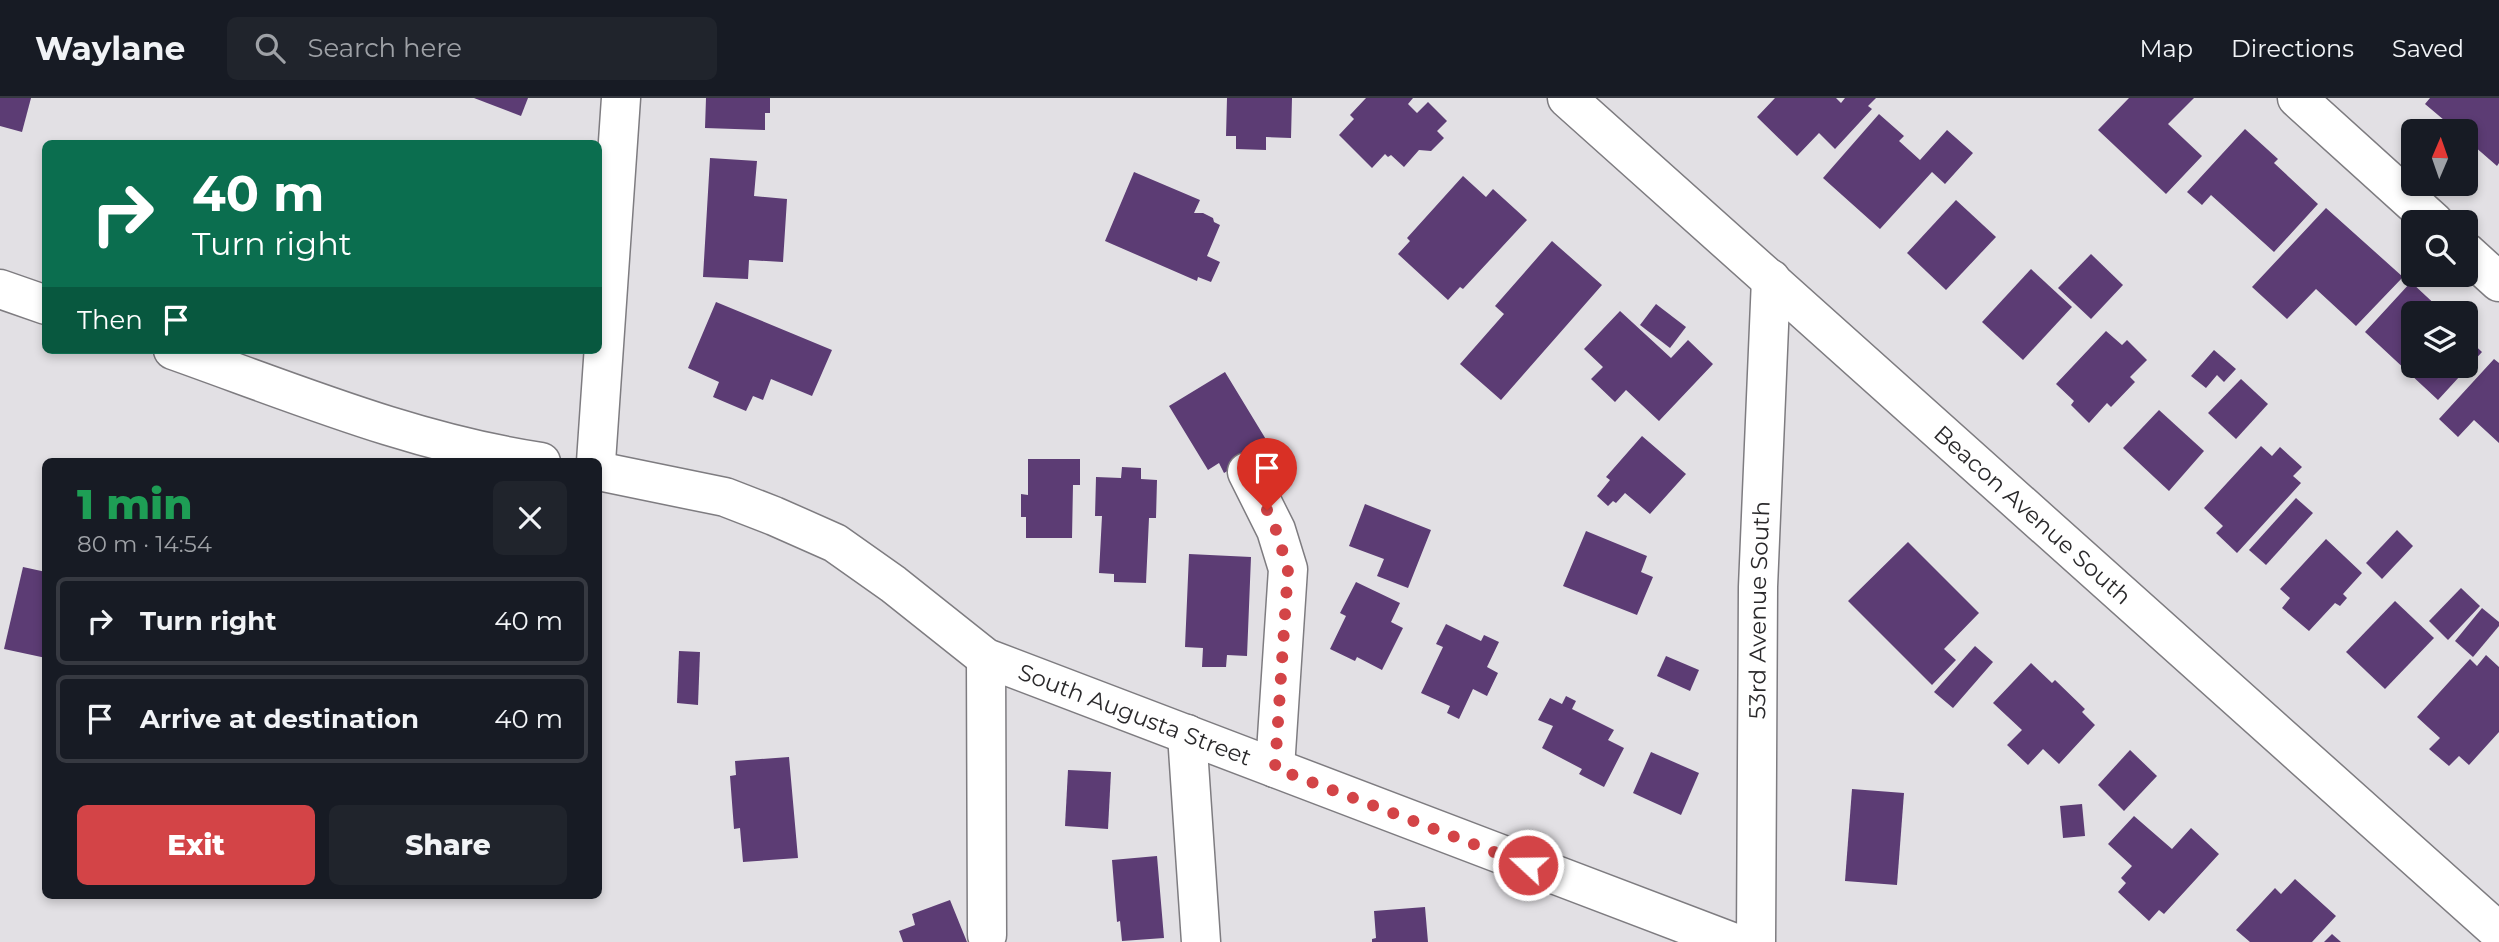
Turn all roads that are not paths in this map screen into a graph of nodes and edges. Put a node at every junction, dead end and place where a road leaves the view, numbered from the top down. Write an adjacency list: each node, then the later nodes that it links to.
1 (621, 98): 12 (street)
2 (1567, 98): 6 (street, Beacon Avenue South)
3 (2297, 98): 4 (street)
4 (2421, 210)
5 (2478, 263): 7 (street)
6 (1771, 279): 18 (street, Beacon Avenue South); 22 (street, 53rd Avenue South)
7 (2499, 282)
8 (0, 289): 9 (street)
9 (42, 304)
10 (184, 354): 11 (street)
11 (520, 458)
12 (596, 458)
13 (602, 472): 15 (street, South Augusta Street)
14 (1247, 472): 17 (street)
15 (986, 658): 16 (street, South Augusta Street); 19 (street)
16 (1186, 734): 17 (street, South Augusta Street); 20 (street)
17 (1275, 768): 21 (street, South Augusta Street)
18 (2499, 932)
19 (987, 935)
20 (1200, 942)
21 (1732, 942)
22 (1756, 942)

